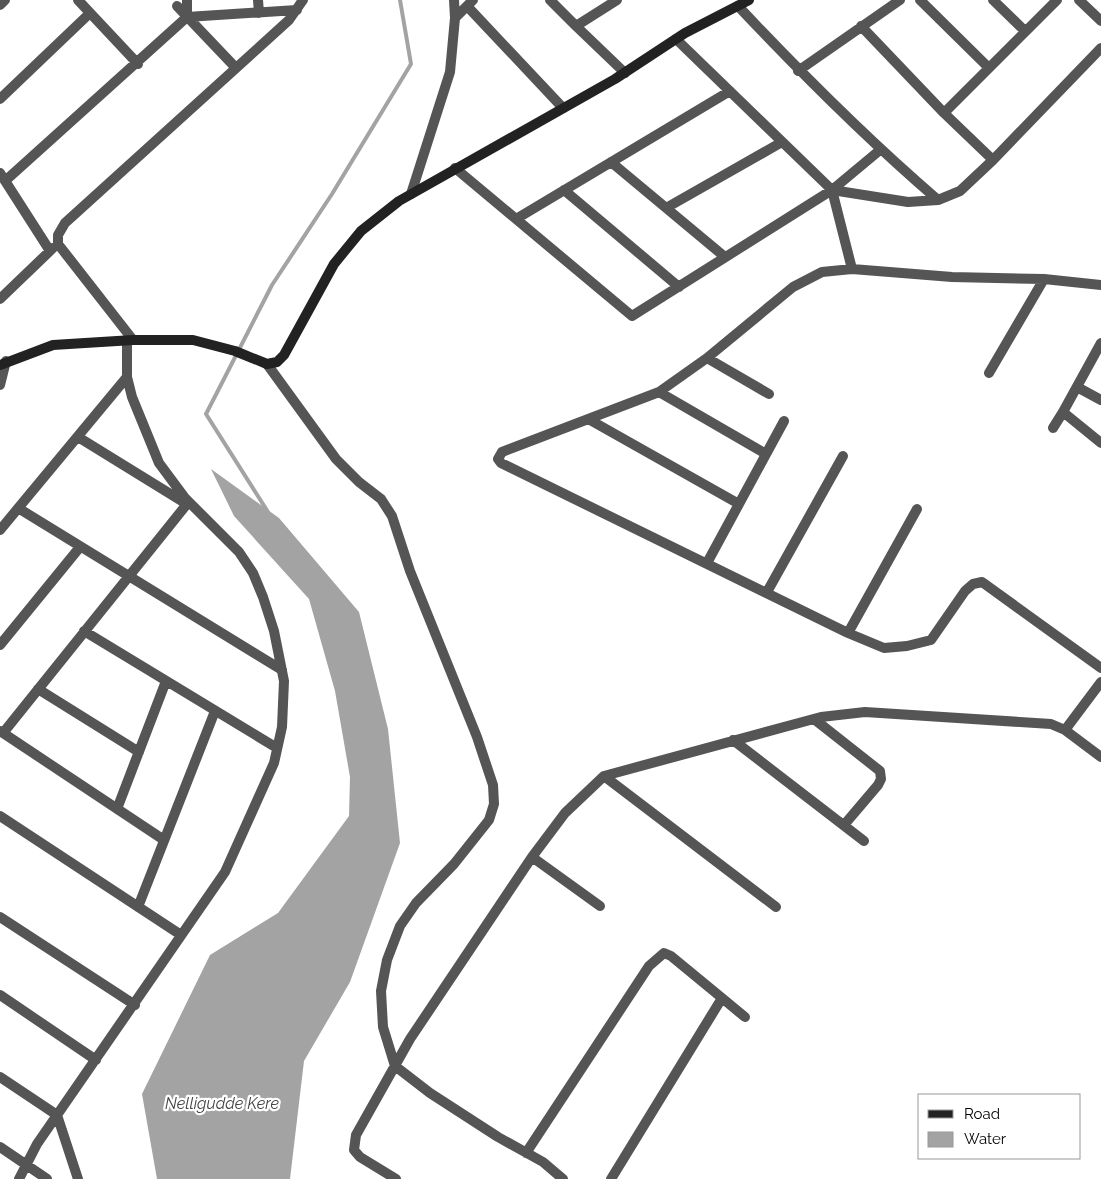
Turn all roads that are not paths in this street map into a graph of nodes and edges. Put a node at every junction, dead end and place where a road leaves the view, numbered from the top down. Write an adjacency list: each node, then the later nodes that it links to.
1 (5, 0): 16 (street)
2 (78, 0): 20 (street)
3 (186, 0): 22 (street)
4 (258, 0): 21 (street)
5 (303, 0): 19 (street)
6 (454, 0): 23 (street)
7 (550, 0): 25 (street)
8 (616, 0): 25 (street)
9 (749, 0): 18 (street)
10 (900, 0): 26 (street)
11 (920, 0): 32 (street)
12 (993, 0): 27 (street)
13 (1057, 0): 27 (street)
14 (1079, 0): 24 (street)
15 (470, 3): 23 (street); 37 (street)
16 (0, 5)
17 (176, 6): 22 (street)
18 (738, 6): 28 (street); 33 (street)
19 (297, 10): 21 (street); 31 (street)
20 (90, 13): 30 (street); 36 (street)
21 (259, 13): 22 (street)
22 (187, 17): 30 (street); 31 (street)
23 (456, 18): 47 (street)
24 (1101, 21)
25 (576, 26): 34 (street)
26 (861, 26): 33 (street); 38 (street)
27 (1025, 31): 32 (street)
28 (676, 39): 34 (street); 35 (street)
29 (1101, 48): 41 (street)
30 (138, 64): 44 (street)
31 (236, 68): 51 (street)
32 (989, 68): 38 (street)
33 (798, 70): 40 (street)
34 (625, 73): 37 (street)
35 (730, 91): 39 (street); 42 (street)
36 (0, 99)
37 (564, 108): 43 (street)
38 (944, 113): 41 (street)
39 (782, 142): 46 (street); 49 (street)
40 (880, 150): 46 (street); 48 (street)
41 (993, 160): 48 (street)
42 (611, 162): 45 (street); 49 (street)
43 (455, 168): 47 (street); 50 (street)
44 (2, 177): 52 (street)
45 (564, 190): 50 (street); 57 (street)
46 (832, 190): 48 (street); 53 (street); 54 (street)
47 (411, 194): 63 (street)
48 (938, 200)
49 (666, 208): 53 (street)
50 (516, 219): 57 (street)
51 (58, 244): 52 (street); 59 (street)
52 (50, 251): 58 (street)
53 (725, 257): 57 (street)
54 (852, 269): 55 (street); 61 (street)
55 (1044, 279): 56 (street); 64 (street)
56 (1101, 285)
57 (679, 287)
58 (0, 299)
59 (130, 341): 62 (street); 63 (street); 65 (street)
60 (1101, 343): 67 (street)
61 (707, 358): 68 (street); 69 (street)
62 (3, 363): 66 (street)
63 (267, 364): 122 (street)
64 (990, 373)
65 (127, 377): 75 (street); 83 (street)
66 (0, 385)
67 (1077, 387): 70 (street); 71 (street)
68 (659, 392): 72 (street); 77 (street)
69 (769, 394)
70 (1101, 400)
71 (1064, 412): 74 (street); 76 (street)
72 (590, 420): 80 (street); 86 (street)
73 (784, 421): 77 (street)
74 (1053, 428)
75 (78, 437): 79 (street); 81 (street)
76 (1101, 443)
77 (766, 454): 80 (street)
78 (843, 456): 88 (street)
79 (187, 504): 83 (street); 87 (street)
80 (739, 504): 86 (street)
81 (18, 508): 84 (street); 85 (street)
82 (917, 509): 90 (street)
83 (204, 515): 93 (street)
84 (0, 530)
85 (80, 546): 87 (street); 91 (street)
86 (707, 563): 88 (street)
87 (128, 576): 89 (street); 93 (street)
88 (767, 592): 90 (street)
89 (84, 631): 94 (street); 96 (street)
90 (848, 633): 92 (street)
91 (0, 644)
92 (1101, 668)
93 (282, 670): 102 (street)
94 (166, 681): 97 (street); 103 (street)
95 (1101, 682): 99 (street)
96 (38, 689): 100 (street); 103 (street)
97 (215, 710): 102 (street); 109 (street)
98 (814, 719): 99 (street); 101 (street); 108 (street)
99 (1065, 730): 104 (street)
100 (1, 732): 106 (street)
101 (734, 740): 105 (street); 108 (street)
102 (277, 748): 116 (street)
103 (139, 752): 106 (street)
104 (1101, 757)
105 (604, 776): 111 (street); 114 (street)
106 (117, 809): 109 (street)
107 (0, 816): 113 (street)
108 (844, 826): 110 (street)
109 (164, 840): 113 (street)
110 (864, 841)
111 (532, 857): 112 (street); 122 (street)
112 (600, 906)
113 (138, 907): 116 (street)
114 (776, 908)
115 (0, 917): 119 (street)
116 (181, 935): 119 (street)
117 (0, 995): 121 (street)
118 (722, 998): 120 (street); 126 (street); 133 (street)
119 (135, 1005): 121 (street)
120 (745, 1017)
121 (96, 1060): 124 (street)
122 (396, 1066): 126 (street); 131 (street)
123 (0, 1077): 124 (street)
124 (56, 1115): 127 (street); 130 (street)
125 (0, 1146): 127 (street)
126 (526, 1153): 132 (street)
127 (25, 1164): 128 (street); 129 (street)
128 (18, 1179)
129 (47, 1179)
130 (78, 1179)
131 (396, 1179)
132 (563, 1179)
133 (611, 1179)

